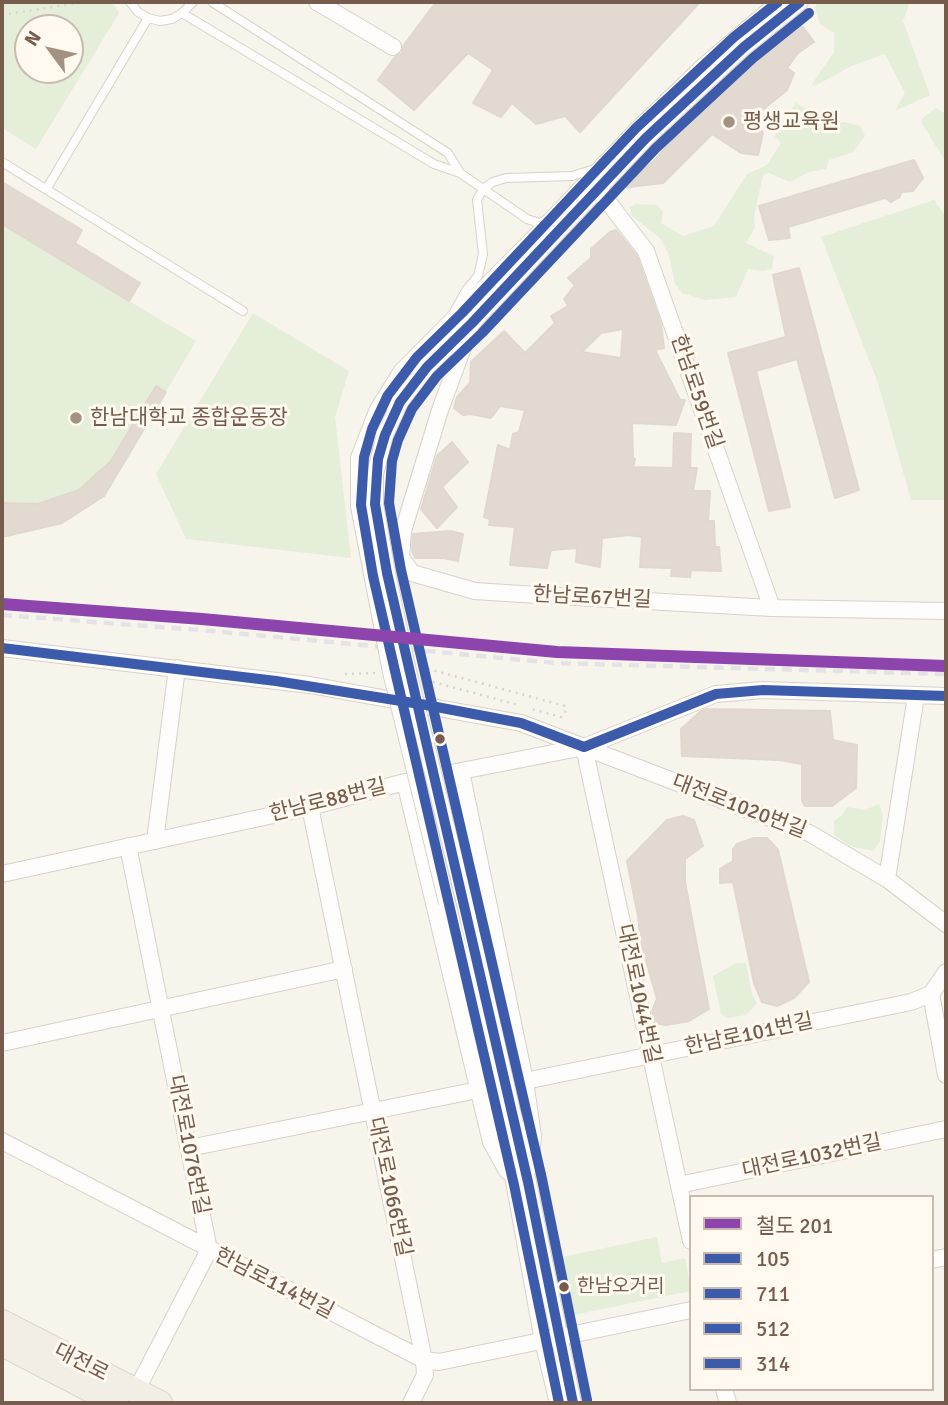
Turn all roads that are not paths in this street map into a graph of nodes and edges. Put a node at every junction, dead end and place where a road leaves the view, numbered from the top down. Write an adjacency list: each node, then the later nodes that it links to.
1 (130, 2): 8 (lane)
2 (193, 2): 7 (lane)
3 (212, 2): 12 (lane)
4 (317, 2): 9 (street)
5 (779, 2): 11 (street)
6 (800, 2): 15 (street)
7 (182, 13): 8 (lane); 12 (lane)
8 (148, 18): 13 (lane)
9 (393, 47)
10 (2, 162): 13 (lane)
11 (604, 165): 14 (lane); 16 (street)
12 (460, 173): 14 (lane)
13 (47, 188): 19 (lane)
14 (483, 189): 17 (lane); 20 (lane)
15 (598, 189): 21 (street); 24 (street, 한남로59번길)
16 (553, 218): 17 (lane); 18 (street)
17 (527, 219): 18 (lane)
18 (530, 243): 20 (street)
19 (243, 310)
20 (448, 323): 52 (street, bridge)
21 (472, 323): 22 (street); 23 (street, 한남로67번길)
22 (418, 379): 23 (street); 52 (street, bridge)
23 (440, 410): 24 (street, 한남로67번길)
24 (772, 608): 25 (street, 한남로67번길)
25 (946, 611)
26 (2, 652): 27 (street, 대전로1020번길)
27 (177, 668): 30 (street, 대전로1020번길); 34 (street)
28 (916, 696): 29 (street, 한남로88번길); 30 (street, 한남로88번길); 37 (street)
29 (946, 696)
30 (584, 747): 31 (street, 한남로88번길); 37 (street, 대전로1020번길); 44 (street, 대전로1044번길)
31 (461, 771): 32 (street, 한남로88번길); 46 (street)
32 (405, 782): 33 (street, 한남로88번길); 47 (street)
33 (310, 807): 34 (street, 한남로88번길); 39 (street, 대전로1066번길)
34 (155, 841): 35 (street, 한남로88번길)
35 (128, 846): 36 (street, 한남로88번길); 42 (street, 대전로1076번길)
36 (2, 874)
37 (887, 879): 38 (street, 대전로1020번길)
38 (946, 923)
39 (344, 969): 42 (street); 48 (street, 대전로1066번길)
40 (946, 972): 41 (street)
41 (931, 994): 44 (street, 한남로101번길); 45 (street)
42 (161, 1008): 43 (street); 51 (street, 대전로1076번길)
43 (2, 1042)
44 (651, 1055): 46 (street, 한남로101번길); 53 (street, 대전로1044번길)
45 (946, 1074)
46 (525, 1081): 52 (street)
47 (478, 1090): 48 (street); 52 (street)
48 (373, 1111): 51 (street); 60 (street, 대전로1066번길)
49 (946, 1129): 53 (street, 대전로1032번길)
50 (2, 1141): 55 (street, 한남로114번길)
51 (188, 1148): 55 (street, 대전로1076번길)
52 (522, 1183): 58 (street)
53 (679, 1185): 54 (street, 대전로1044번길)
54 (689, 1232)
55 (209, 1250): 60 (street, 한남로114번길); 61 (street)
56 (689, 1310): 58 (street)
57 (2, 1322): 61 (main road, 대전로)
58 (552, 1340): 60 (street); 64 (street); 65 (street)
59 (2, 1344): 61 (main road, 대전로)
60 (424, 1360): 63 (street, 대전로1066번길)
61 (126, 1397): 62 (main road, 대전로)
62 (160, 1403)
63 (411, 1403)
64 (558, 1403)
65 (573, 1403)

